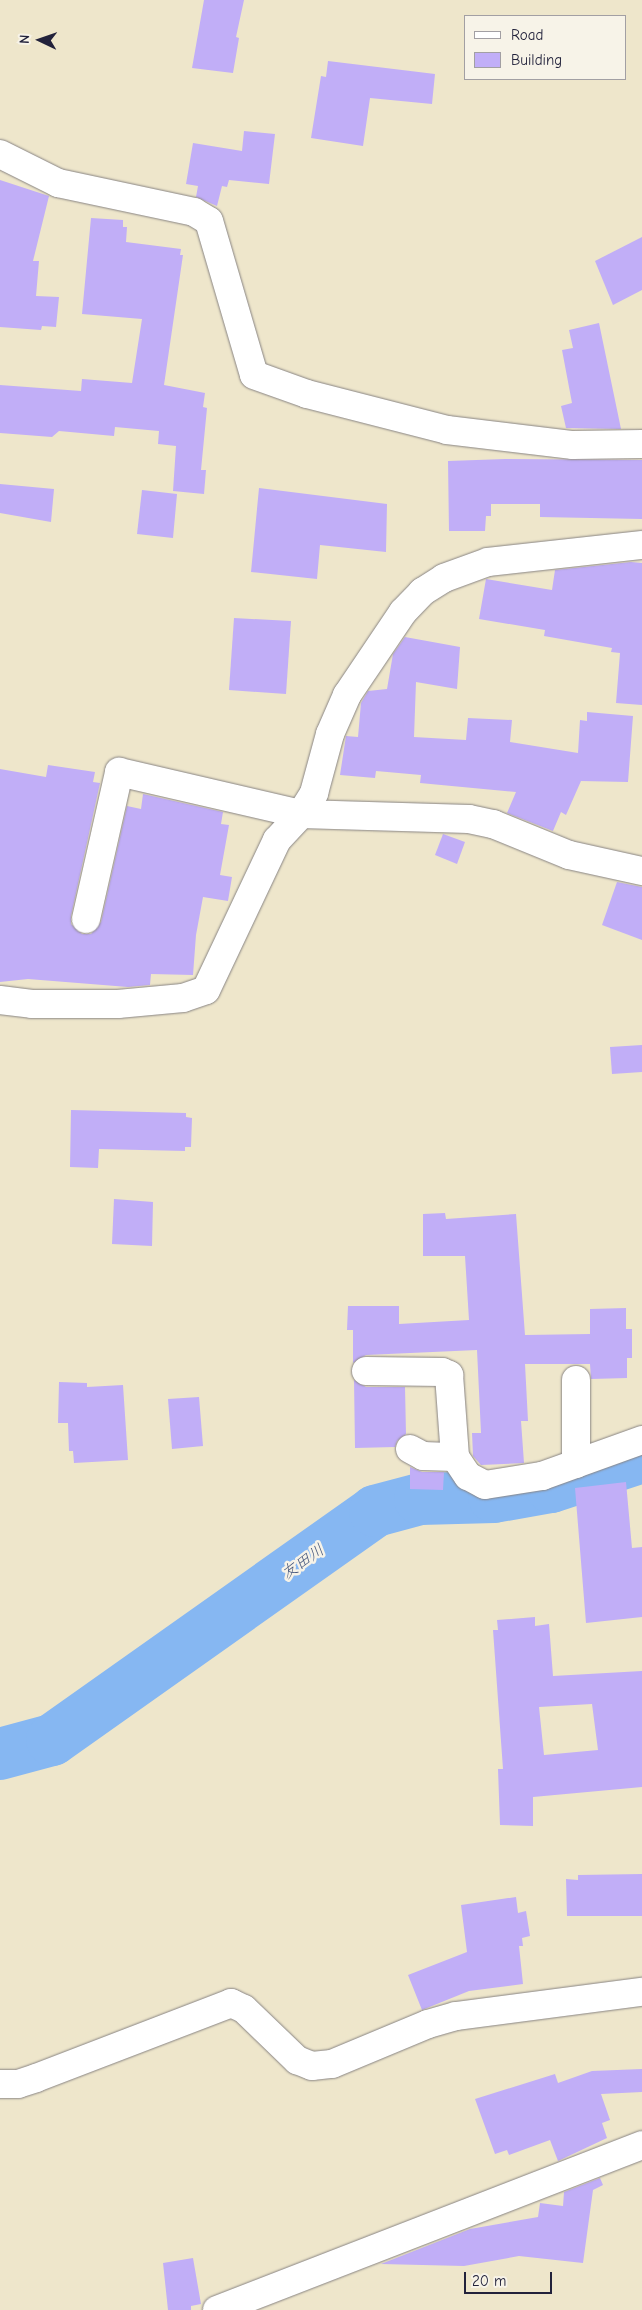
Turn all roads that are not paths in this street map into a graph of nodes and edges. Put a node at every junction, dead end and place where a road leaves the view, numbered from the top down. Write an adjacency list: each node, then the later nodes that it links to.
1 (0, 154): 2 (street)
2 (642, 444)
3 (642, 545): 4 (street)
4 (301, 814): 5 (street); 6 (street); 7 (street)
5 (642, 871)
6 (86, 919)
7 (0, 1000)
8 (366, 1370): 12 (street)
9 (576, 1380): 13 (street)
10 (642, 1440): 13 (street)
11 (410, 1449): 12 (street)
12 (455, 1457): 13 (street)
13 (576, 1464)
14 (642, 1992): 15 (street)
15 (0, 2084)
16 (642, 2145): 17 (street)
17 (217, 2310)

